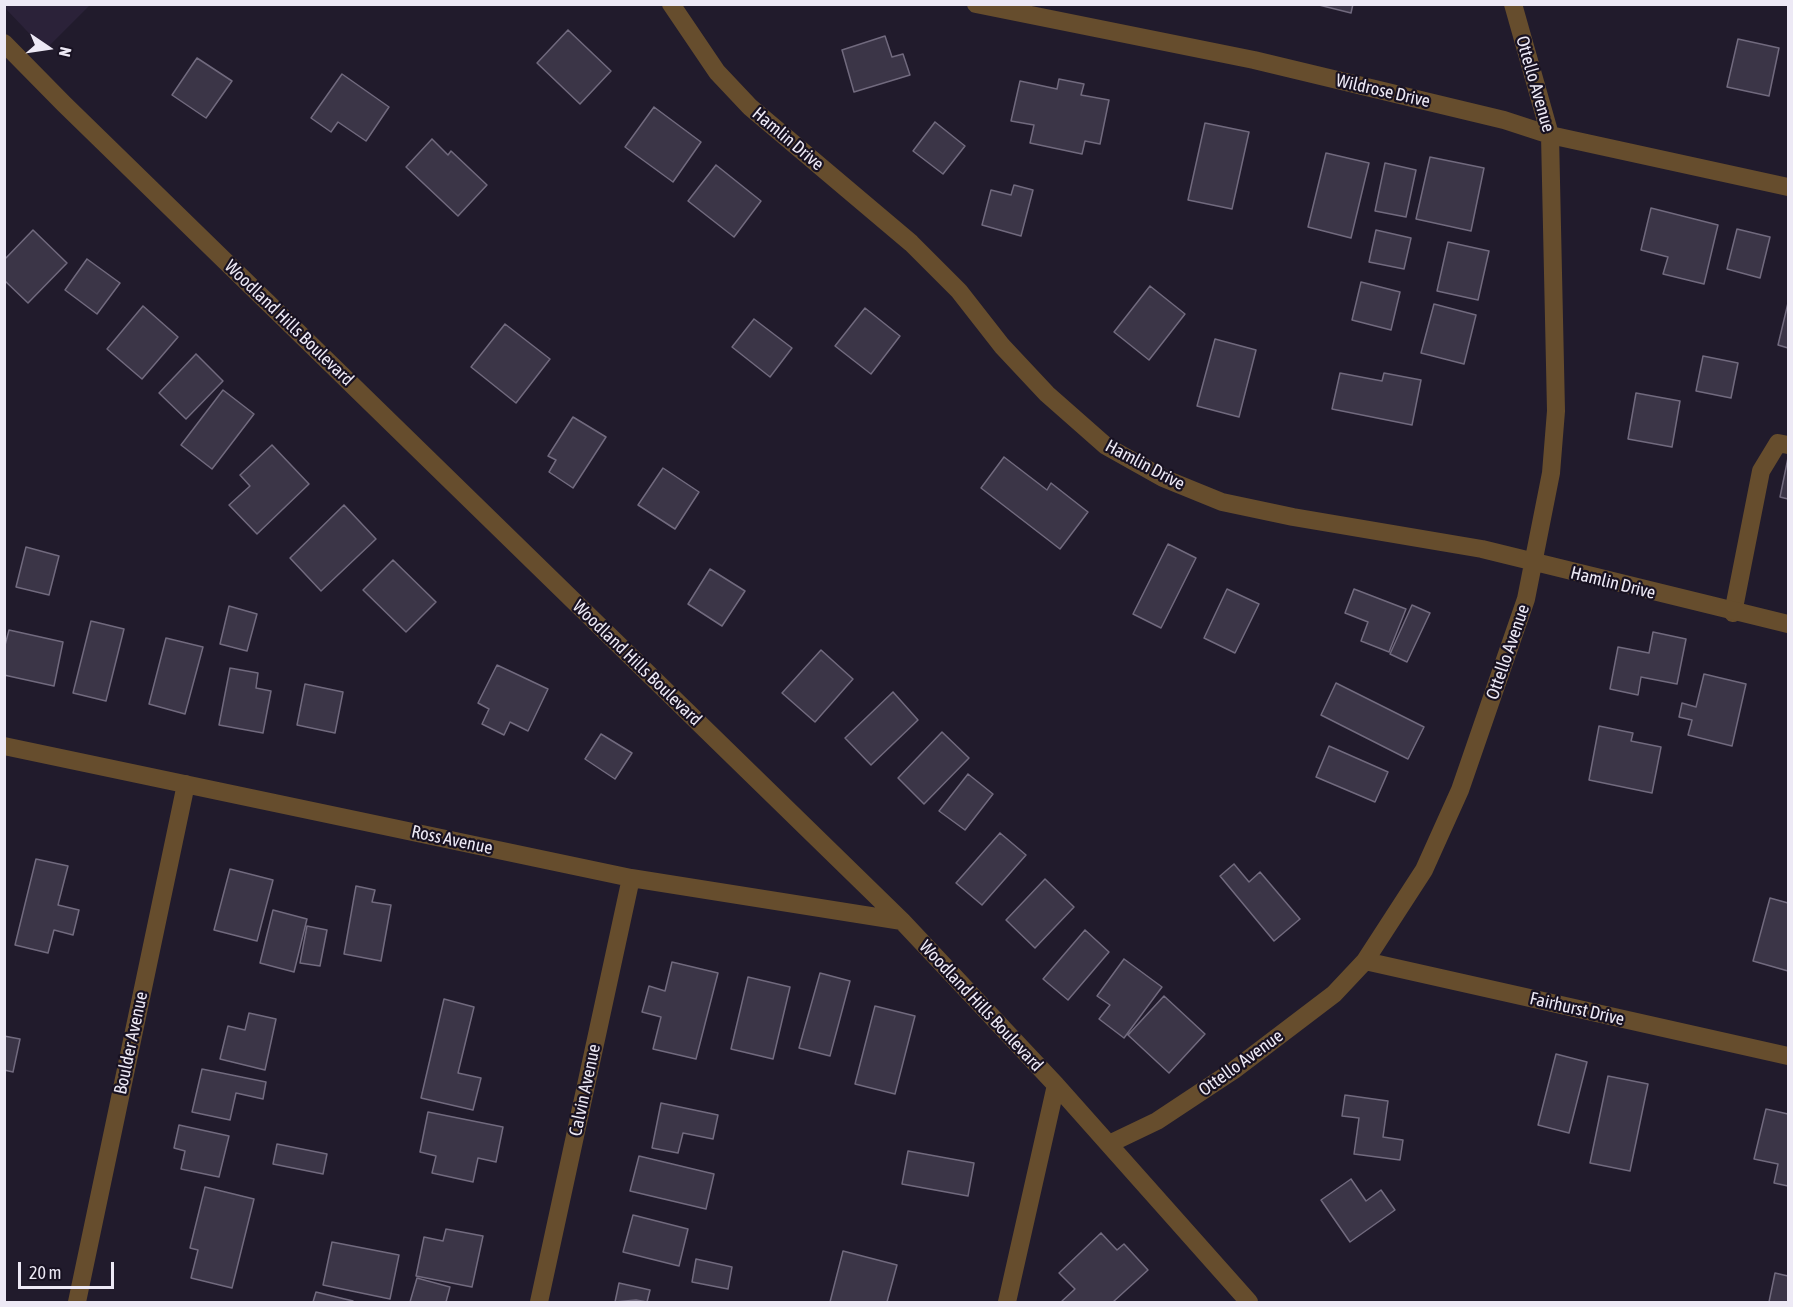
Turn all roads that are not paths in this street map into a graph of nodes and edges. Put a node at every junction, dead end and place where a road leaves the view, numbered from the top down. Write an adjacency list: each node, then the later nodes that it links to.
1 (671, 4): 8 (street, Hamlin Drive)
2 (976, 4): 5 (street, Wildrose Drive)
3 (1513, 4): 5 (street, Ottello Avenue)
4 (4, 43): 14 (street, Woodland Hills Boulevard)
5 (1550, 135): 6 (street, Wildrose Drive); 8 (street, Ottello Avenue)
6 (1788, 187)
7 (1788, 445): 9 (street)
8 (1535, 564): 9 (street, Hamlin Drive); 15 (street, Ottello Avenue)
9 (1733, 612): 10 (street, Hamlin Drive)
10 (1788, 624)
11 (4, 746): 12 (street, Ross Avenue)
12 (186, 784): 13 (street, Ross Avenue); 19 (street, Boulder Avenue)
13 (631, 878): 14 (street, Ross Avenue); 20 (street, Calvin Avenue)
14 (902, 921): 17 (street, Woodland Hills Boulevard)
15 (1365, 961): 16 (street, Fairhurst Drive); 18 (street, Ottello Avenue)
16 (1788, 1056)
17 (1056, 1085): 18 (street, Woodland Hills Boulevard); 21 (street)
18 (1109, 1144): 22 (street, Woodland Hills Boulevard)
19 (76, 1302)
20 (539, 1302)
21 (1007, 1302)
22 (1249, 1302)

